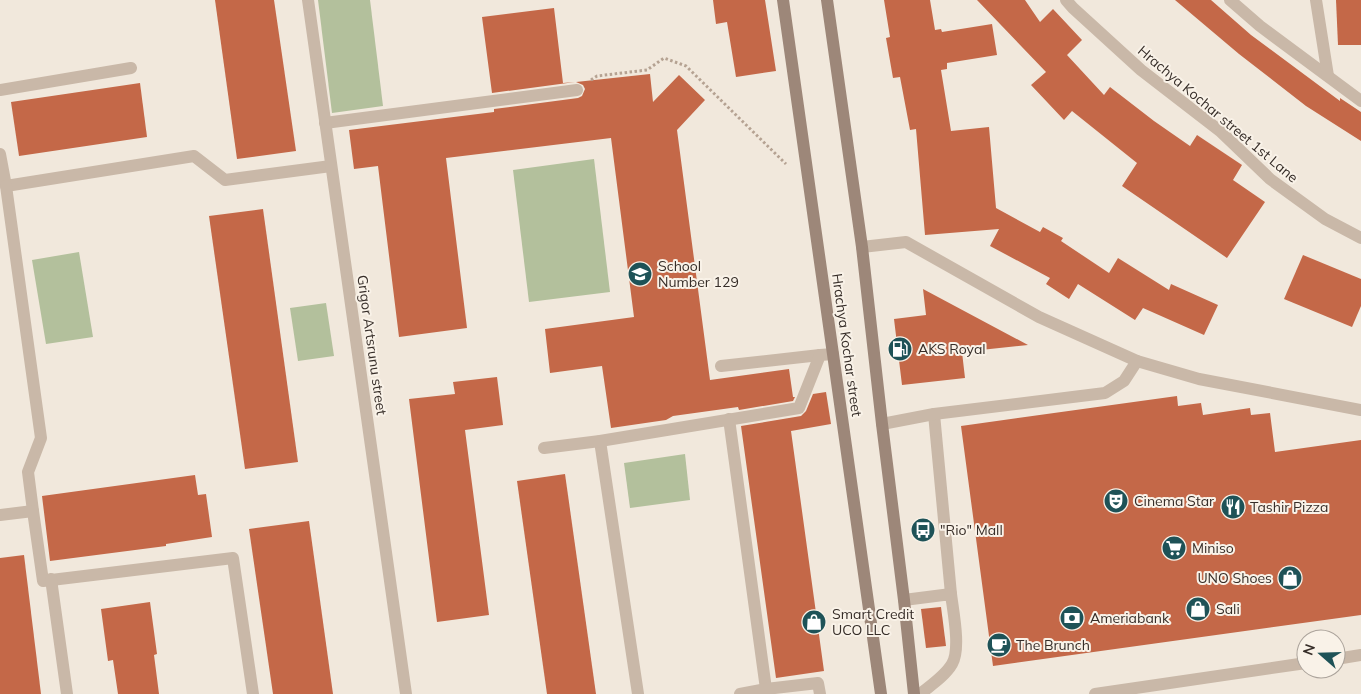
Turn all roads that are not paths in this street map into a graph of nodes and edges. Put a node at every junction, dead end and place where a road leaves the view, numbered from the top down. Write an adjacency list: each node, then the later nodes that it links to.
1 (308, 0): 12 (street, Grigor Artsrunu street)
2 (783, 0): 18 (main road, Hrachya Kochar street)
3 (827, 0): 17 (main road, Hrachya Kochar street)
4 (1066, 0): 16 (street, Hrachya Kochar street 1st Lane)
5 (1230, 0): 8 (street)
6 (1316, 0): 8 (street)
7 (131, 68): 9 (street)
8 (1328, 76): 11 (street)
9 (0, 90)
10 (576, 90): 12 (street)
11 (1361, 102)
12 (325, 123): 14 (street, Grigor Artsrunu street)
13 (0, 154): 15 (street)
14 (331, 166): 15 (street); 38 (street, Grigor Artsrunu street)
15 (6, 186): 27 (street)
16 (1361, 238)
17 (862, 247): 19 (street); 24 (main road, Hrachya Kochar street)
18 (827, 354): 20 (street); 23 (street); 42 (main road, Hrachya Kochar street)
19 (1137, 361): 21 (street); 22 (street)
20 (721, 366)
21 (1361, 410)
22 (934, 414): 24 (street); 30 (street)
23 (730, 419): 25 (street); 35 (street)
24 (882, 424): 31 (main road, Hrachya Kochar street)
25 (600, 440): 26 (street); 39 (street)
26 (544, 448)
27 (33, 511): 28 (street); 29 (street)
28 (0, 515)
29 (51, 580): 36 (street); 37 (street)
30 (951, 594): 31 (street); 44 (street)
31 (904, 600): 43 (main road, Hrachya Kochar street)
32 (1361, 655): 33 (street)
33 (1346, 657)
34 (1296, 664): 45 (street)
35 (766, 689): 40 (street); 41 (street)
36 (67, 694)
37 (253, 694)
38 (406, 694)
39 (638, 694)
40 (740, 694)
41 (820, 694)
42 (881, 694)
43 (914, 694)
44 (920, 694)
45 (1095, 694)

